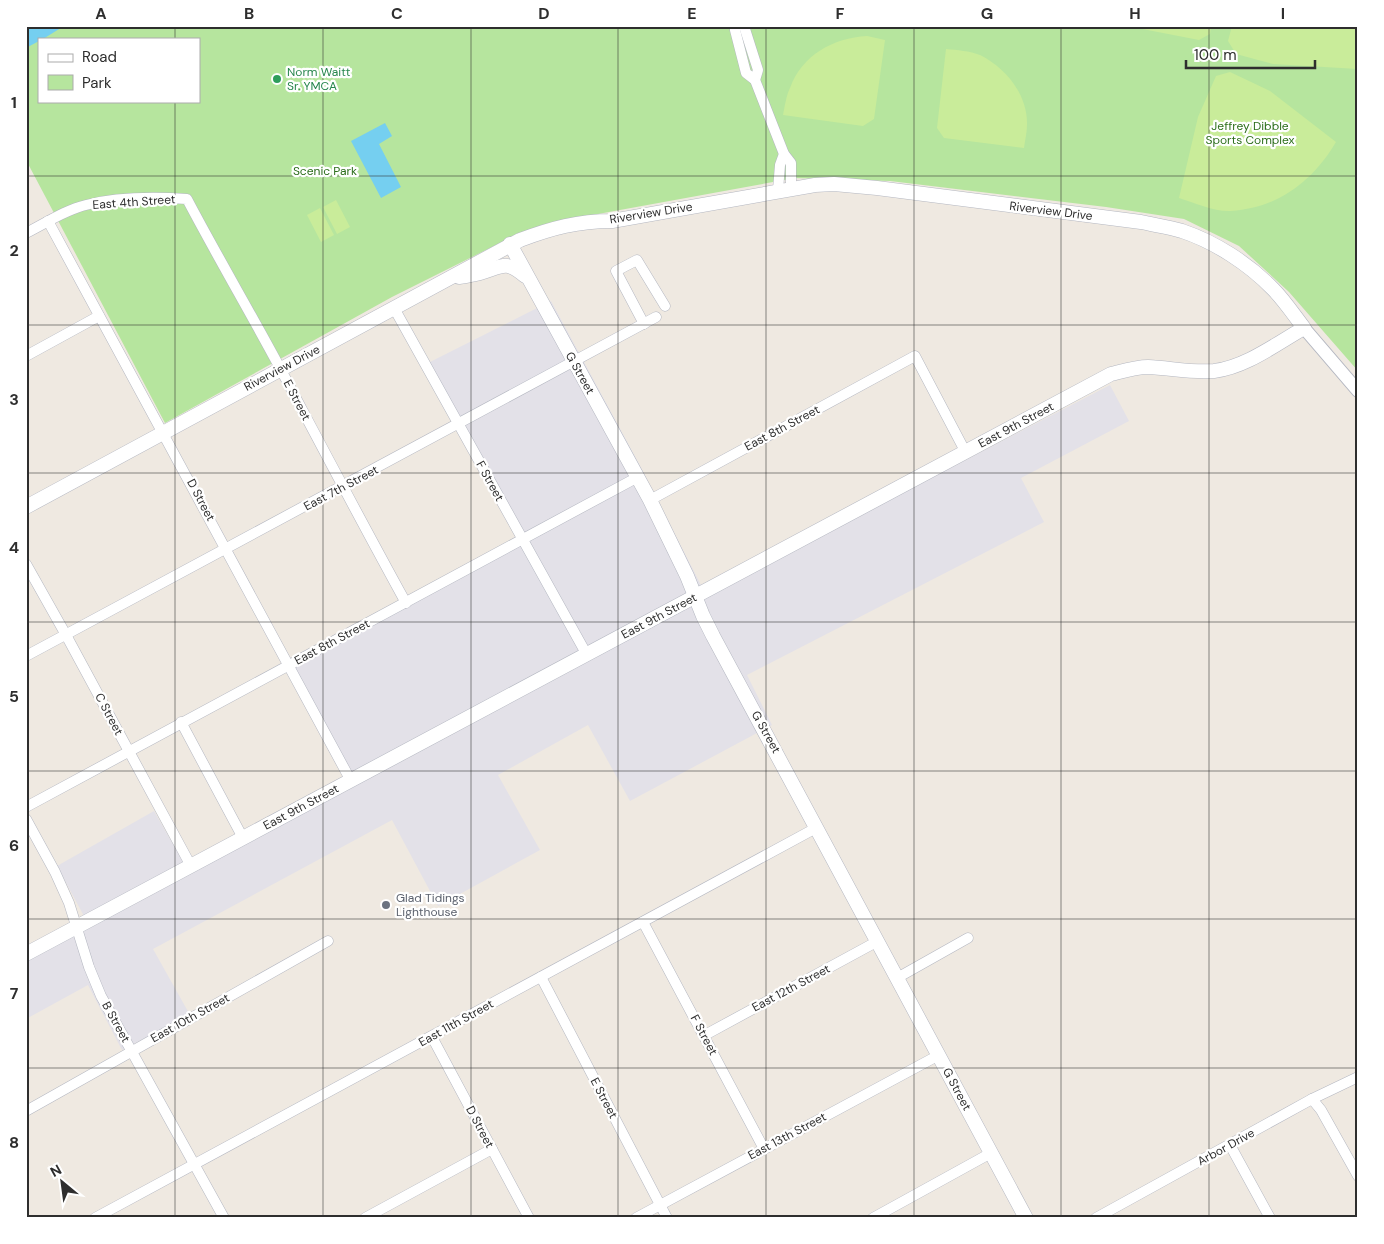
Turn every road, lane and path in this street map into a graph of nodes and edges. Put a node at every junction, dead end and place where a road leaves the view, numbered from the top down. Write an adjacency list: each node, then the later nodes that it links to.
1 (736, 26): 3 (street)
2 (744, 26): 3 (street)
3 (755, 80): 4 (street)
4 (785, 189): 8 (main road, Riverview Drive); 16 (main road, Riverview Drive)
5 (187, 199): 6 (street, East 4th Street); 19 (street, E Street)
6 (48, 221): 7 (street, East 4th Street); 13 (street, D Street)
7 (26, 232)
8 (510, 244): 9 (main road, Riverview Drive); 10 (main road, G Street)
9 (448, 278): 10 (main road); 12 (main road, Riverview Drive)
10 (529, 279): 18 (main road, G Street)
11 (665, 306): 15 (street)
12 (394, 308): 19 (main road, Riverview Drive); 21 (street, F Street)
13 (100, 316): 17 (street); 22 (street, D Street)
14 (656, 317): 15 (street, East 7th Street)
15 (644, 324): 18 (street, East 7th Street)
16 (1304, 328): 20 (street); 23 (main road, East 9th Street)
17 (26, 356)
18 (574, 361): 21 (street, East 7th Street); 24 (main road, G Street)
19 (281, 369): 22 (main road, Riverview Drive); 25 (street, E Street)
20 (1358, 391)
21 (458, 425): 25 (street, East 7th Street); 28 (street, F Street)
22 (163, 432): 27 (main road, Riverview Drive); 29 (street, D Street)
23 (965, 452): 26 (street, East 8th Street); 31 (main road, East 9th Street)
24 (638, 477): 26 (main road, G Street); 28 (street, East 8th Street)
25 (342, 487): 29 (street, East 7th Street); 32 (street, E Street)
26 (650, 500): 31 (main road, G Street)
27 (26, 507)
28 (523, 539): 32 (street, East 8th Street); 34 (street, F Street)
29 (227, 549): 33 (street, East 7th Street); 36 (street, D Street)
30 (26, 564): 33 (street, C Street)
31 (695, 596): 34 (main road, East 9th Street); 42 (main road, G Street)
32 (406, 603): 36 (street, East 8th Street)
33 (66, 635): 35 (street, East 7th Street); 38 (street, C Street)
34 (587, 655): 39 (main road, East 9th Street)
35 (26, 656)
36 (289, 666): 37 (street, East 8th Street); 39 (street, D Street)
37 (181, 722): 38 (street, East 8th Street); 43 (street)
38 (129, 750): 40 (street, East 8th Street); 44 (street, C Street)
39 (351, 781): 43 (main road, East 9th Street)
40 (26, 807)
41 (26, 818): 46 (street, B Street)
42 (816, 828): 45 (street, East 11th Street); 49 (main road, G Street)
43 (243, 838): 44 (main road, East 9th Street)
44 (191, 866): 46 (main road, East 9th Street)
45 (643, 922): 51 (street, East 11th Street); 53 (street, F Street)
46 (77, 927): 50 (main road, East 9th Street); 55 (street, B Street)
47 (968, 938): 52 (street)
48 (328, 941): 55 (street, East 10th Street)
49 (878, 941): 52 (main road, G Street); 53 (street, East 12th Street)
50 (26, 954)
51 (541, 978): 54 (street, East 11th Street); 66 (street, E Street)
52 (897, 978): 56 (main road, G Street)
53 (705, 1035): 61 (street, F Street)
54 (432, 1037): 62 (street, D Street); 64 (street, East 11th Street)
55 (131, 1051): 59 (street, East 10th Street); 64 (street, B Street)
56 (939, 1055): 61 (street, East 13th Street); 63 (main road, G Street)
57 (1358, 1077): 58 (street, Arbor Drive)
58 (1312, 1099): 60 (street, Arbor Drive); 65 (street)
59 (26, 1111)
60 (1230, 1145): 75 (street, Arbor Drive); 76 (street)
61 (764, 1148): 66 (street, East 13th Street)
62 (492, 1149): 69 (street); 70 (street, D Street)
63 (991, 1153): 73 (street); 74 (main road, G Street)
64 (195, 1164): 67 (street, East 11th Street); 68 (street, B Street)
65 (1358, 1176)
66 (660, 1205): 71 (street, East 13th Street); 72 (street, E Street)
67 (95, 1218)
68 (224, 1218)
69 (365, 1218)
70 (529, 1218)
71 (636, 1218)
72 (667, 1218)
73 (873, 1218)
74 (1026, 1218)
75 (1096, 1218)
76 (1270, 1218)

